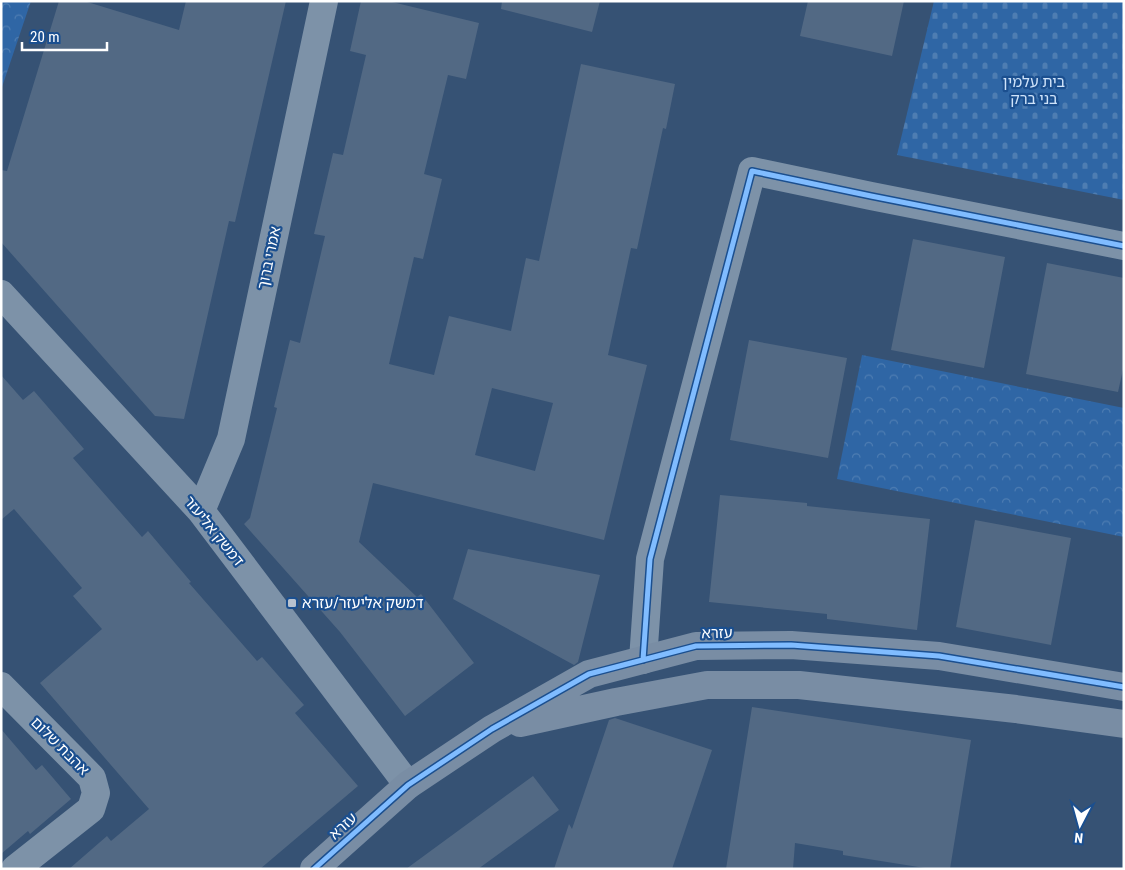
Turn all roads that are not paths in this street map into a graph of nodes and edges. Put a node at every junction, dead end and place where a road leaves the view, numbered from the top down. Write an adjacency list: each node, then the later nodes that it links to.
1 (324, 1): 4 (street, אמרי ברוך)
2 (1124, 246): 5 (street)
3 (1, 294): 4 (street, דמשק אליעזר)
4 (201, 511): 10 (street, דמשק אליעזר)
5 (643, 660): 7 (street, עזרא); 9 (street, עזרא)
6 (1, 686): 11 (street, אהבת שלום)
7 (1124, 686)
8 (1124, 724): 9 (street, עזרא)
9 (492, 730): 10 (street, עזרא)
10 (408, 785): 12 (street, עזרא)
11 (15, 869)
12 (314, 869)

